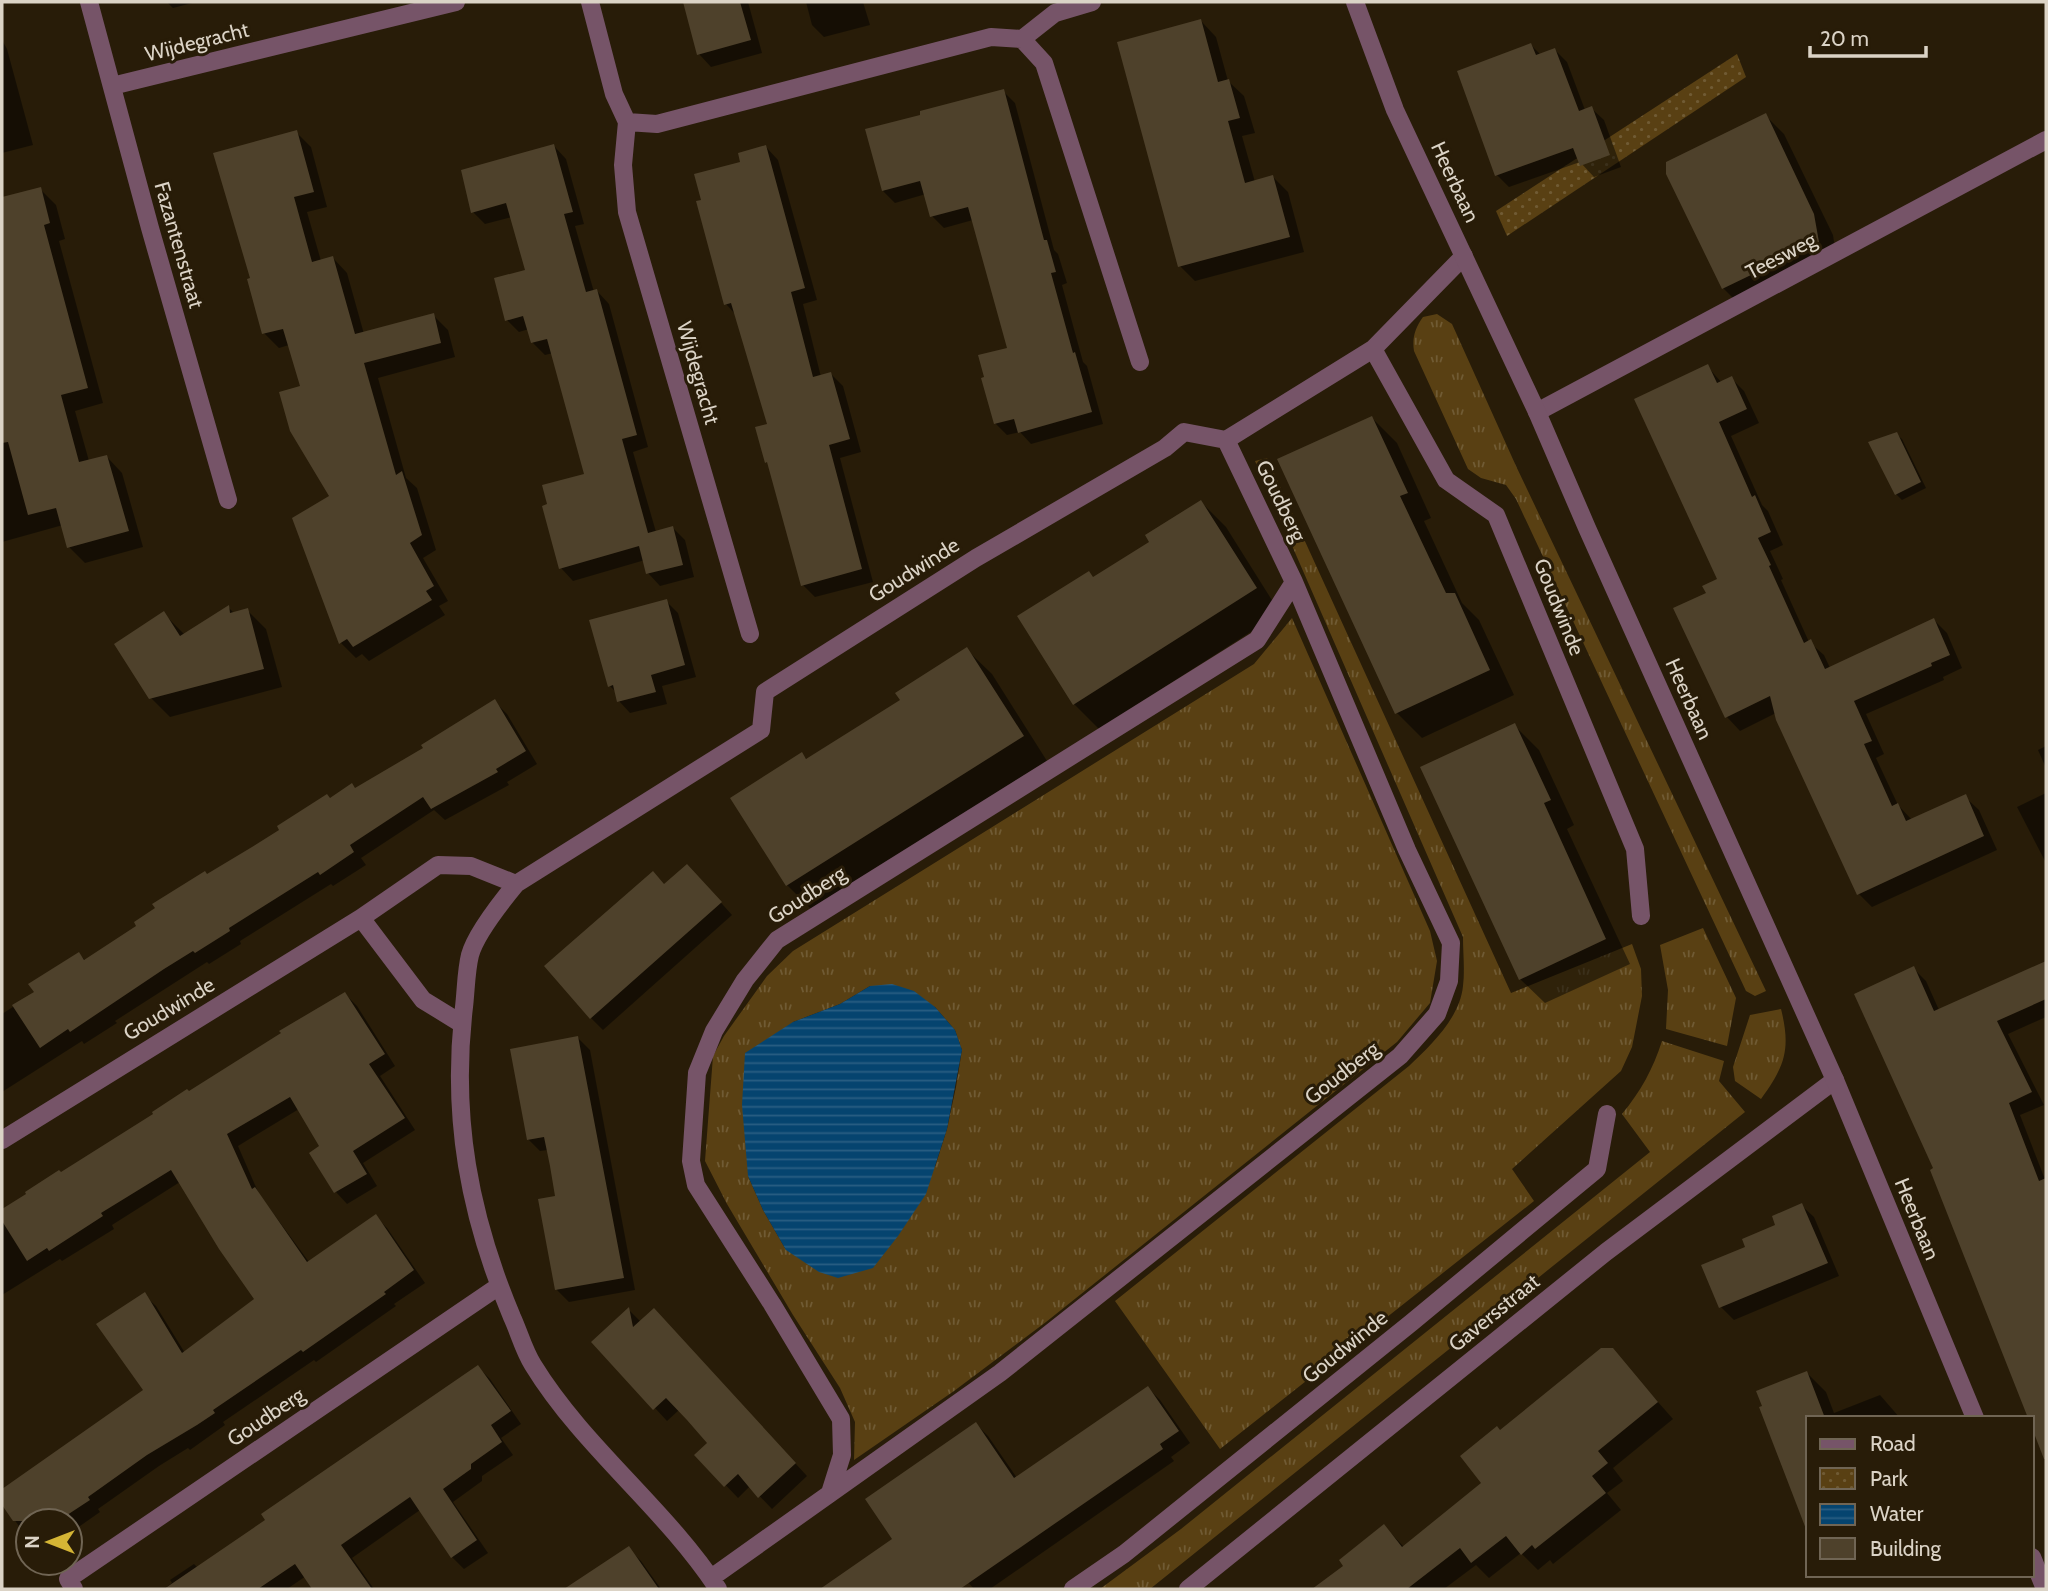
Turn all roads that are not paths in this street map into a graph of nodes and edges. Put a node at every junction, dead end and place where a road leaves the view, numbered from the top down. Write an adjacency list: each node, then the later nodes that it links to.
1 (89, 2): 7 (street, Fazantenstraat)
2 (456, 2): 7 (street, Wijdegracht)
3 (590, 2): 8 (street, Wijdegracht)
4 (1092, 2): 6 (street)
5 (1355, 2): 10 (street, Heerbaan)
6 (1022, 39): 8 (street); 12 (street)
7 (112, 86): 15 (street, Fazantenstraat)
8 (627, 122): 17 (street, Wijdegracht)
9 (2046, 140): 13 (street, Teesweg)
10 (1464, 256): 11 (street); 13 (street, Heerbaan)
11 (1373, 349): 14 (street); 19 (street, Goudwinde)
12 (1140, 362)
13 (1537, 412): 22 (street, Heerbaan)
14 (1226, 440): 16 (street, Goudberg); 18 (street, Goudwinde)
15 (228, 499)
16 (1294, 582): 27 (street, Goudberg); 27 (street, Goudberg)
17 (750, 634)
18 (516, 884): 20 (street, Goudwinde); 21 (street, Goudwinde)
19 (1641, 916)
20 (361, 918): 21 (street); 24 (street, Goudwinde)
21 (462, 1024): 25 (street, Goudberg)
22 (1835, 1080): 26 (street, Heerbaan); 32 (street, Gaversstraat)
23 (1607, 1114): 31 (street, Goudwinde)
24 (2, 1140)
25 (499, 1286): 29 (street, Goudberg); 30 (street, Goudberg)
26 (1974, 1416)
27 (830, 1493): 29 (street, Goudberg)
28 (2034, 1563): 33 (street)
29 (714, 1584)
30 (74, 1589)
31 (1073, 1589)
32 (1188, 1589)
33 (2045, 1589)

